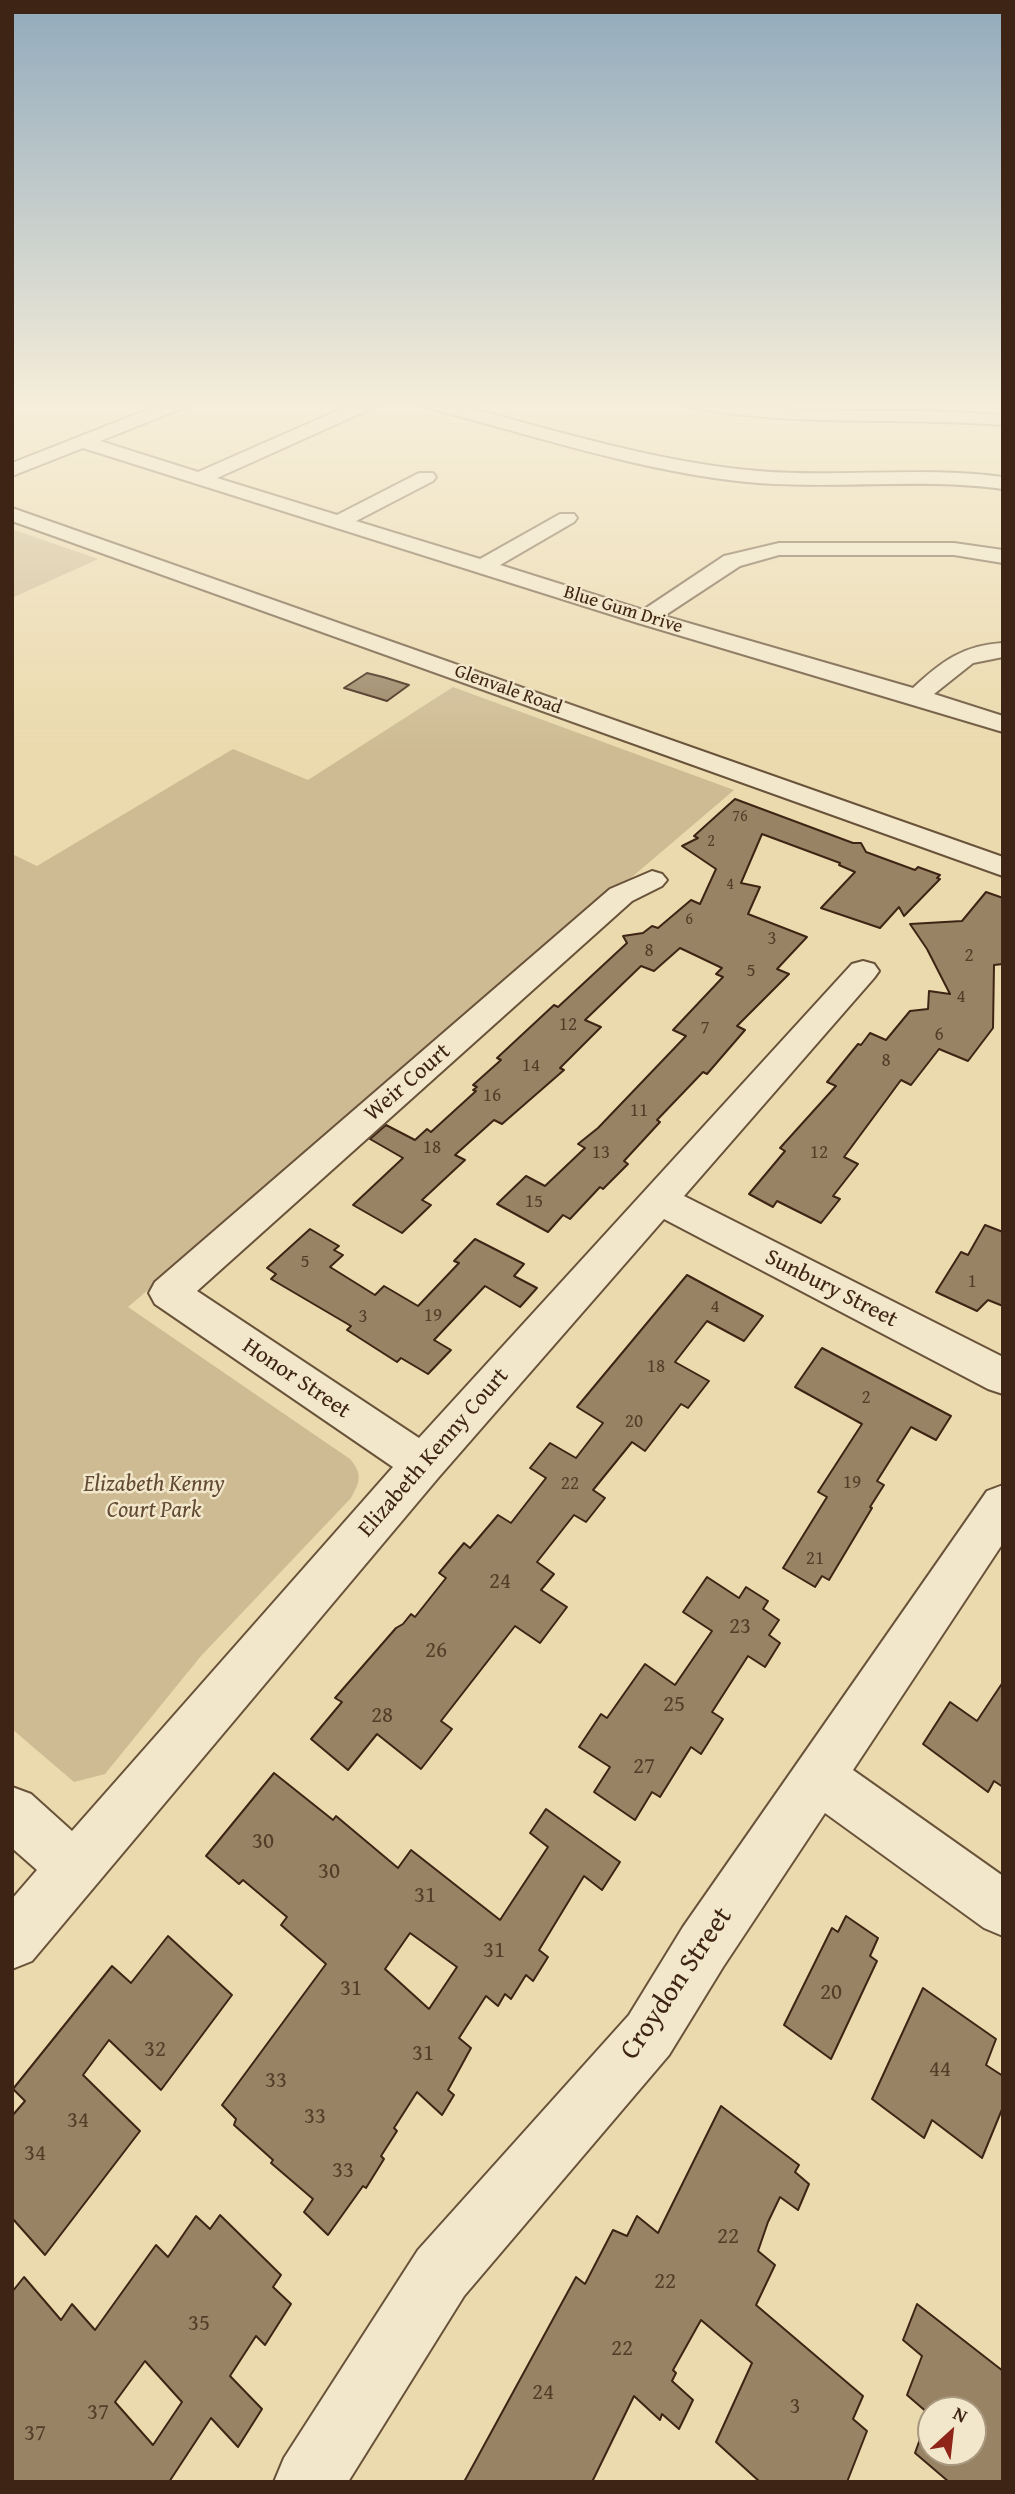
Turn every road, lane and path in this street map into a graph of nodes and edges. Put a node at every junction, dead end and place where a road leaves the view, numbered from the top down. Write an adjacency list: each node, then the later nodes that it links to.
1 (24, 518): 12 (street, Glenvale Road)
2 (331, 518): 5 (street, Blue Gum Drive)
3 (345, 518): 5 (street)
4 (567, 518): 7 (street)
5 (340, 521): 7 (street, Blue Gum Drive)
6 (1003, 557): 8 (street)
7 (482, 567): 8 (street, Blue Gum Drive)
8 (646, 618): 10 (street, Blue Gum Drive)
9 (1003, 650): 10 (street)
10 (917, 697): 11 (street, Blue Gum Drive)
11 (1003, 724)
12 (1003, 867)
13 (652, 880): 16 (street, Weir Court)
14 (863, 971): 15 (street, Elizabeth Kenny Court)
15 (659, 1200): 17 (street, Sunbury Street); 18 (street, Elizabeth Kenny Court)
16 (169, 1293): 18 (street, Honor Street)
17 (1003, 1377)
18 (424, 1464): 22 (street, Elizabeth Kenny Court)
19 (1003, 1505): 20 (street, Croydon Street)
20 (819, 1777): 23 (street); 25 (street, Croydon Street)
21 (12, 1813): 22 (street)
22 (75, 1868): 24 (street, Elizabeth Kenny Court)
23 (1003, 1909)
24 (12, 1941)
25 (308, 2482)

